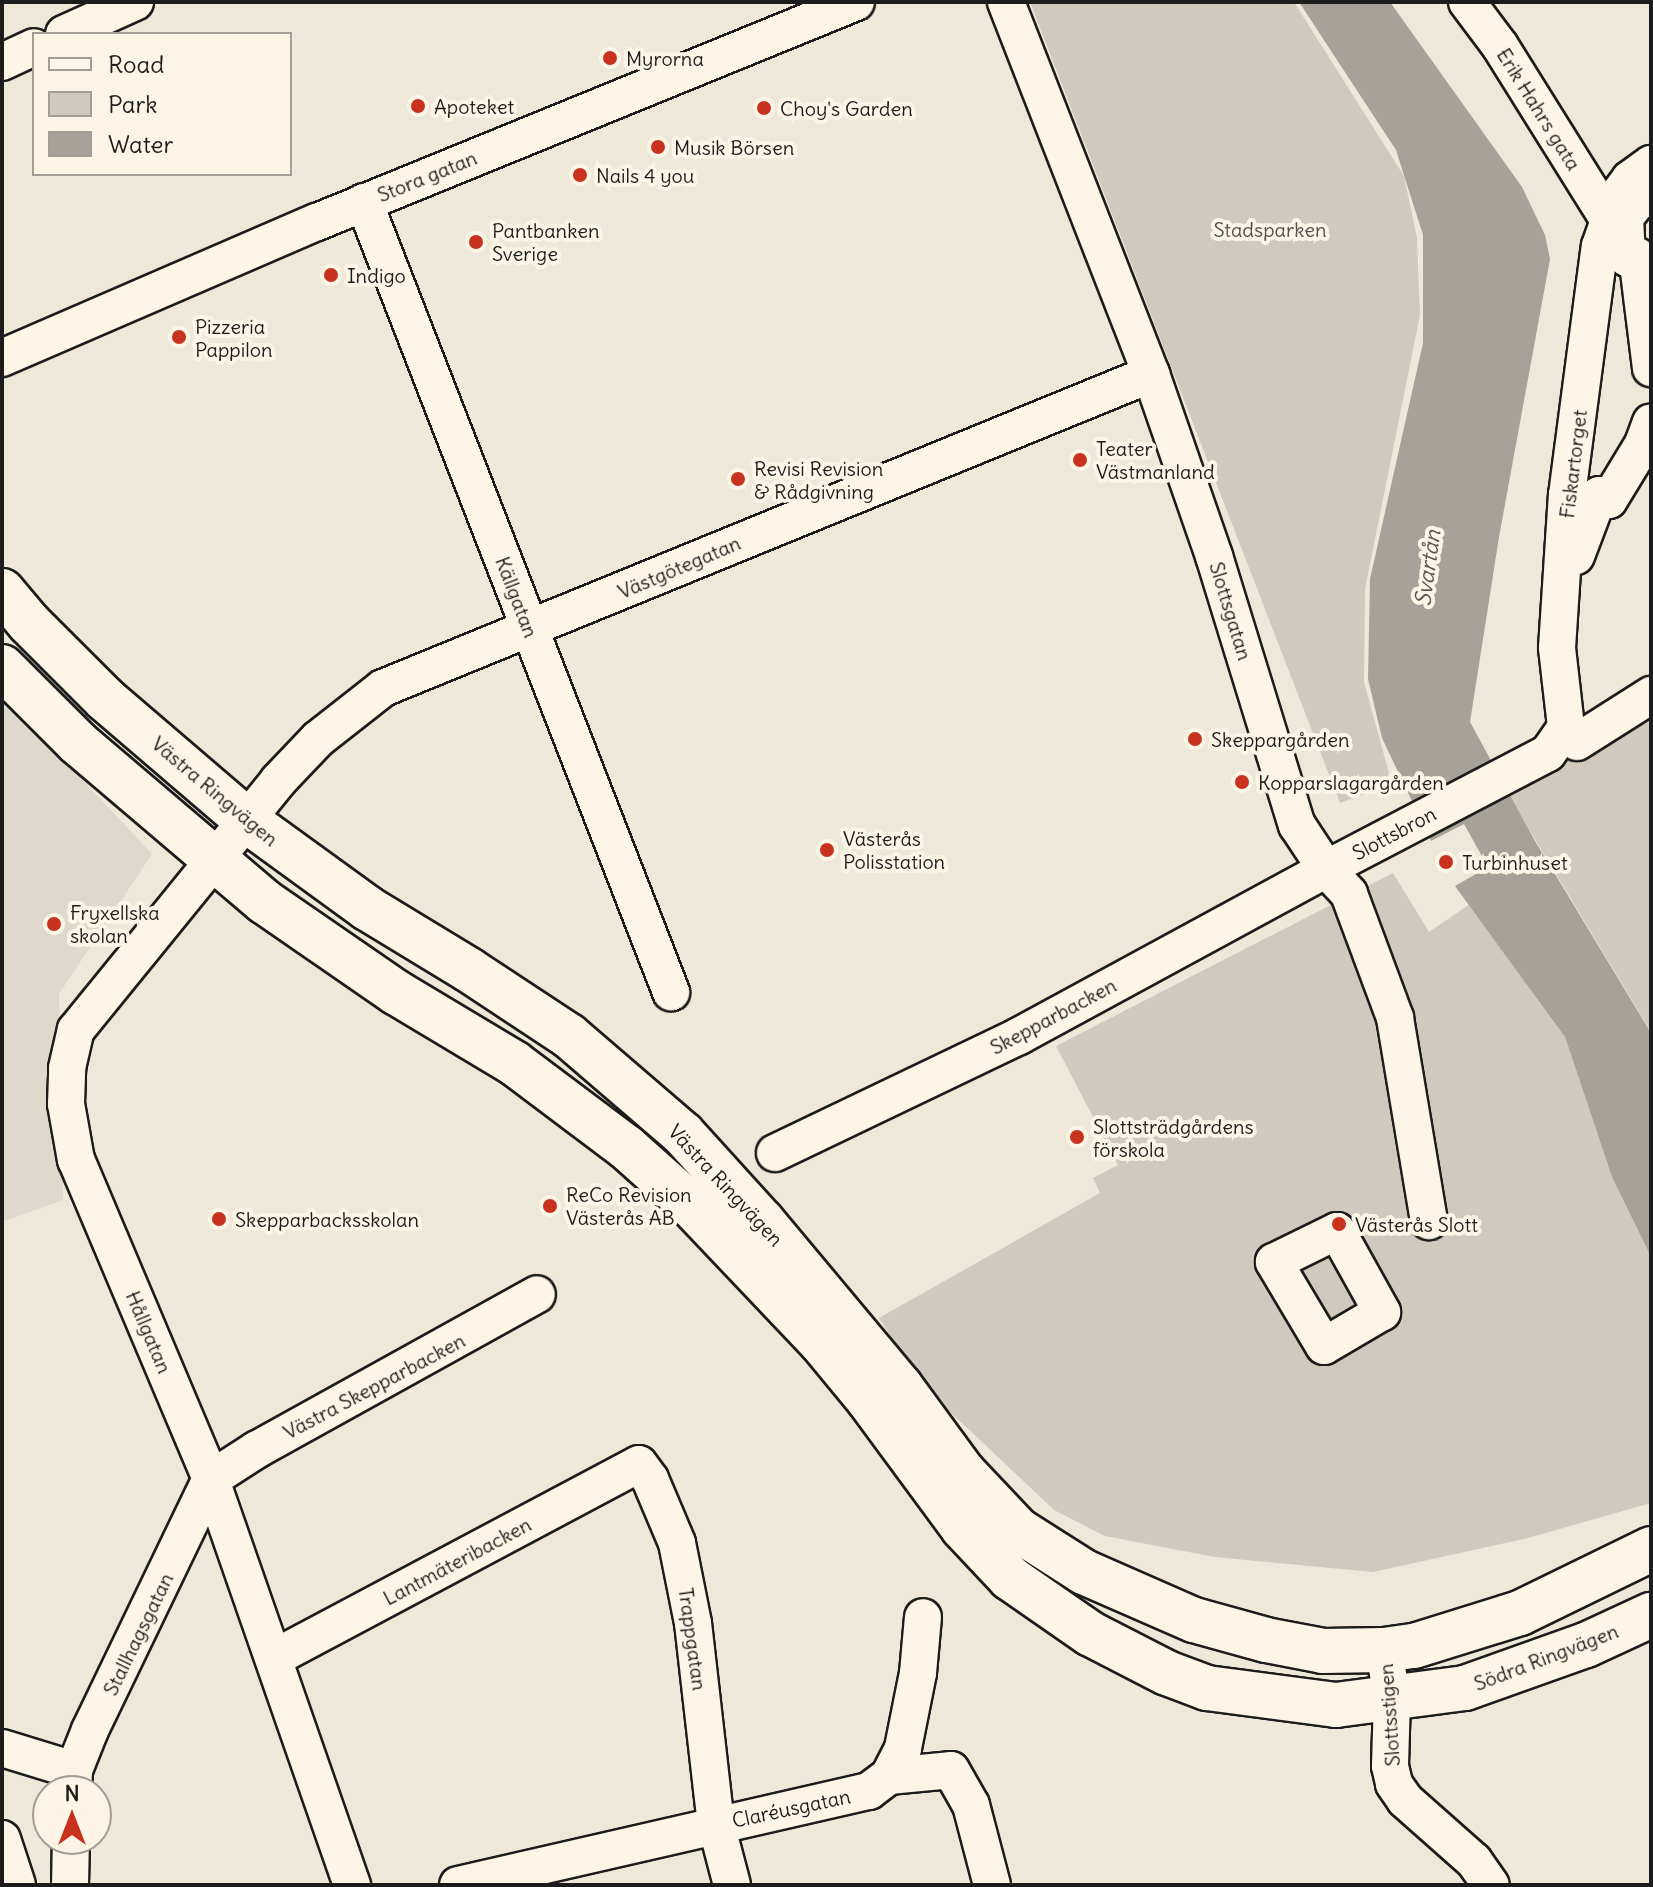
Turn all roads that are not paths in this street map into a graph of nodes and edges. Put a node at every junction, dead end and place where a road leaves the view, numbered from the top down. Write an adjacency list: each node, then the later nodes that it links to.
1 (135, 2): 5 (street)
2 (856, 2): 8 (street, Stora gatan)
3 (1006, 2): 12 (street, Slottsgatan)
4 (1467, 2): 9 (street, Erik Hahrs gata)
5 (68, 32)
6 (1651, 164): 9 (street, Fiskartorget)
7 (1651, 199): 11 (street)
8 (364, 202): 10 (street, Stora gatan); 15 (street, Källgatan)
9 (1608, 219): 18 (street, Fiskartorget)
10 (2, 358)
11 (1651, 368)
12 (1151, 374): 15 (street, Västgötegatan); 21 (street, Slottsgatan)
13 (1651, 422): 17 (street, Fiskartorget)
14 (3, 594): 19 (main road, Västra Ringvägen)
15 (530, 630): 19 (street, Västgötegatan); 22 (street, Källgatan)
16 (2, 667): 20 (main road, Västra Ringvägen)
17 (1651, 695)
18 (1564, 711): 21 (street, Slottsbron)
19 (246, 820): 20 (street, Hållgatan); 31 (main road, Västra Ringvägen)
20 (213, 860): 27 (street, Hållgatan); 33 (main road, Västra Ringvägen)
21 (1326, 869): 23 (street, Skepparbacken); 24 (street, Slottsgatan)
22 (671, 992)
23 (775, 1153)
24 (1429, 1221)
25 (537, 1294): 27 (street, Västra Skepparbacken)
26 (639, 1464): 32 (street, Lantmäteribacken); 38 (street, Trappgatan)
27 (211, 1479): 32 (street, Hållgatan); 36 (street, Stallhagsgatan)
28 (1651, 1549): 31 (main road)
29 (1651, 1615): 33 (main road, Södra Ringvägen)
30 (923, 1617): 37 (street)
31 (1384, 1650): 33 (street, Slottsstigen)
32 (274, 1658): 43 (street, Hållgatan)
33 (1392, 1698): 47 (street, Slottsstigen)
34 (2, 1748): 35 (street)
35 (62, 1775)
36 (75, 1775)
37 (889, 1776): 38 (street, Claréusgatan); 46 (street)
38 (716, 1824): 44 (street, Claréusgatan); 45 (street, Claréusgatan)
39 (2, 1839): 41 (street)
40 (71, 1855): 42 (street)
41 (17, 1885)
42 (70, 1885)
43 (352, 1885)
44 (458, 1885)
45 (732, 1885)
46 (992, 1885)
47 (1491, 1885)

